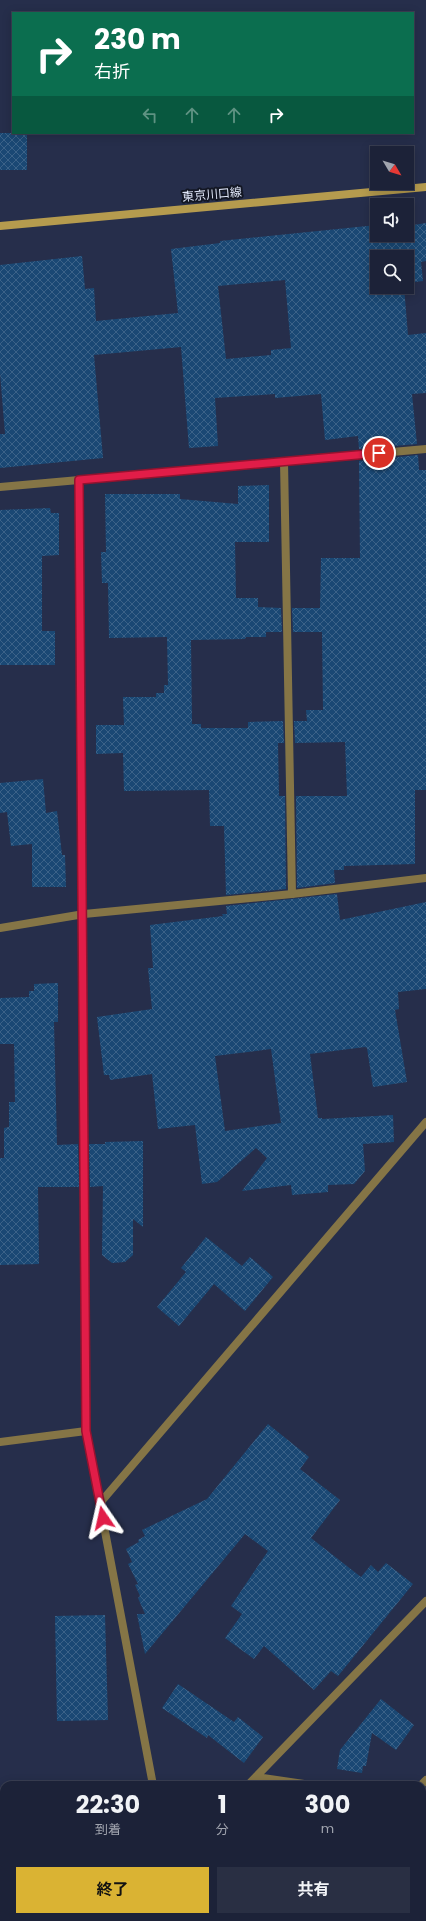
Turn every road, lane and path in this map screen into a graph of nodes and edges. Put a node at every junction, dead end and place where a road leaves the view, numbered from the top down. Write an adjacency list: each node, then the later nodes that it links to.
1 (426, 187): 2 (main road, 東京川口線)
2 (0, 226)
3 (426, 449): 4 (street)
4 (284, 462): 5 (street); 8 (street)
5 (79, 480): 6 (street); 9 (street)
6 (0, 487)
7 (426, 878): 8 (street)
8 (292, 894): 9 (street)
9 (84, 914): 10 (street); 12 (street)
10 (0, 928)
11 (426, 1122): 14 (street)
12 (86, 1431): 13 (street); 14 (street)
13 (0, 1442)
14 (100, 1503): 17 (street)
15 (426, 1601): 16 (street)
16 (256, 1777): 18 (street); 19 (street)
17 (152, 1781)
18 (252, 1781)
19 (284, 1781)

